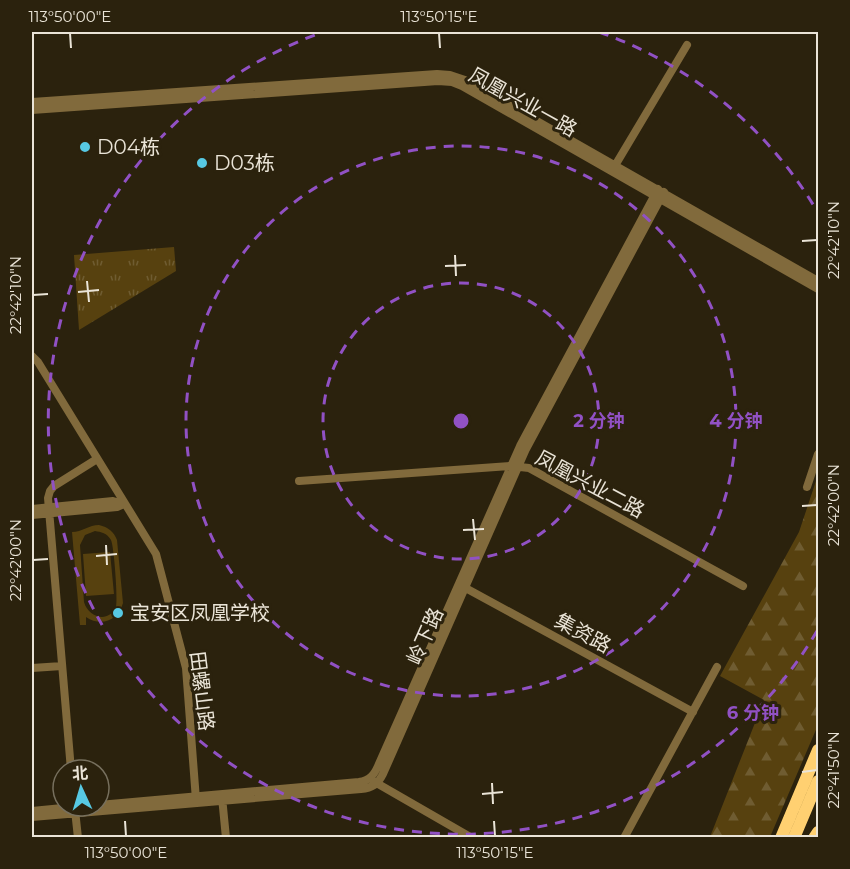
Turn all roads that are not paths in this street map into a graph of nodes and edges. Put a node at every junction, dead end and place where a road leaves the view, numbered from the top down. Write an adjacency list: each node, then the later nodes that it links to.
1 (687, 45): 4 (street)
2 (32, 102): 4 (street, 凤凰兴业一路)
3 (32, 110): 4 (street, 凤凰兴业一路)
4 (614, 168): 5 (street, 凤凰兴业一路)
5 (660, 194): 6 (street, 凤凰兴业一路); 7 (street, 凤凰兴业一路); 11 (street, 岭下路)
6 (819, 281)
7 (819, 289)
8 (32, 356): 10 (street, 田螺山路)
9 (819, 454): 13 (street)
10 (97, 459): 14 (street, 田螺山路); 16 (street)
11 (514, 466): 12 (street, 凤凰兴业二路); 18 (street, 岭下路); 19 (street, 凤凰兴业二路)
12 (299, 481)
13 (807, 487)
14 (124, 504): 16 (street); 30 (street, 田螺山路)
15 (32, 508): 16 (street)
16 (49, 510): 17 (street); 20 (street)
17 (32, 515)
18 (461, 586): 23 (street, 集资路); 26 (street, 岭下路); 28 (street, 岭下路)
19 (743, 586)
20 (62, 666): 22 (street); 25 (street)
21 (717, 667): 23 (street)
22 (32, 668)
23 (693, 712): 42 (street)
24 (819, 750): 43 (highway)
25 (70, 758)
26 (369, 778): 28 (street); 29 (street)
27 (819, 781): 44 (highway)
28 (377, 784): 29 (street); 41 (street)
29 (222, 797): 30 (street); 40 (street)
30 (196, 800): 31 (street); 32 (street)
31 (111, 804)
32 (111, 806)
33 (51, 810): 34 (street)
34 (32, 811)
35 (51, 814): 36 (street)
36 (32, 818)
37 (75, 818): 39 (street)
38 (819, 832): 45 (highway)
39 (78, 837)
40 (226, 837)
41 (472, 837)
42 (624, 837)
43 (781, 837)
44 (794, 837)
45 (814, 837)

